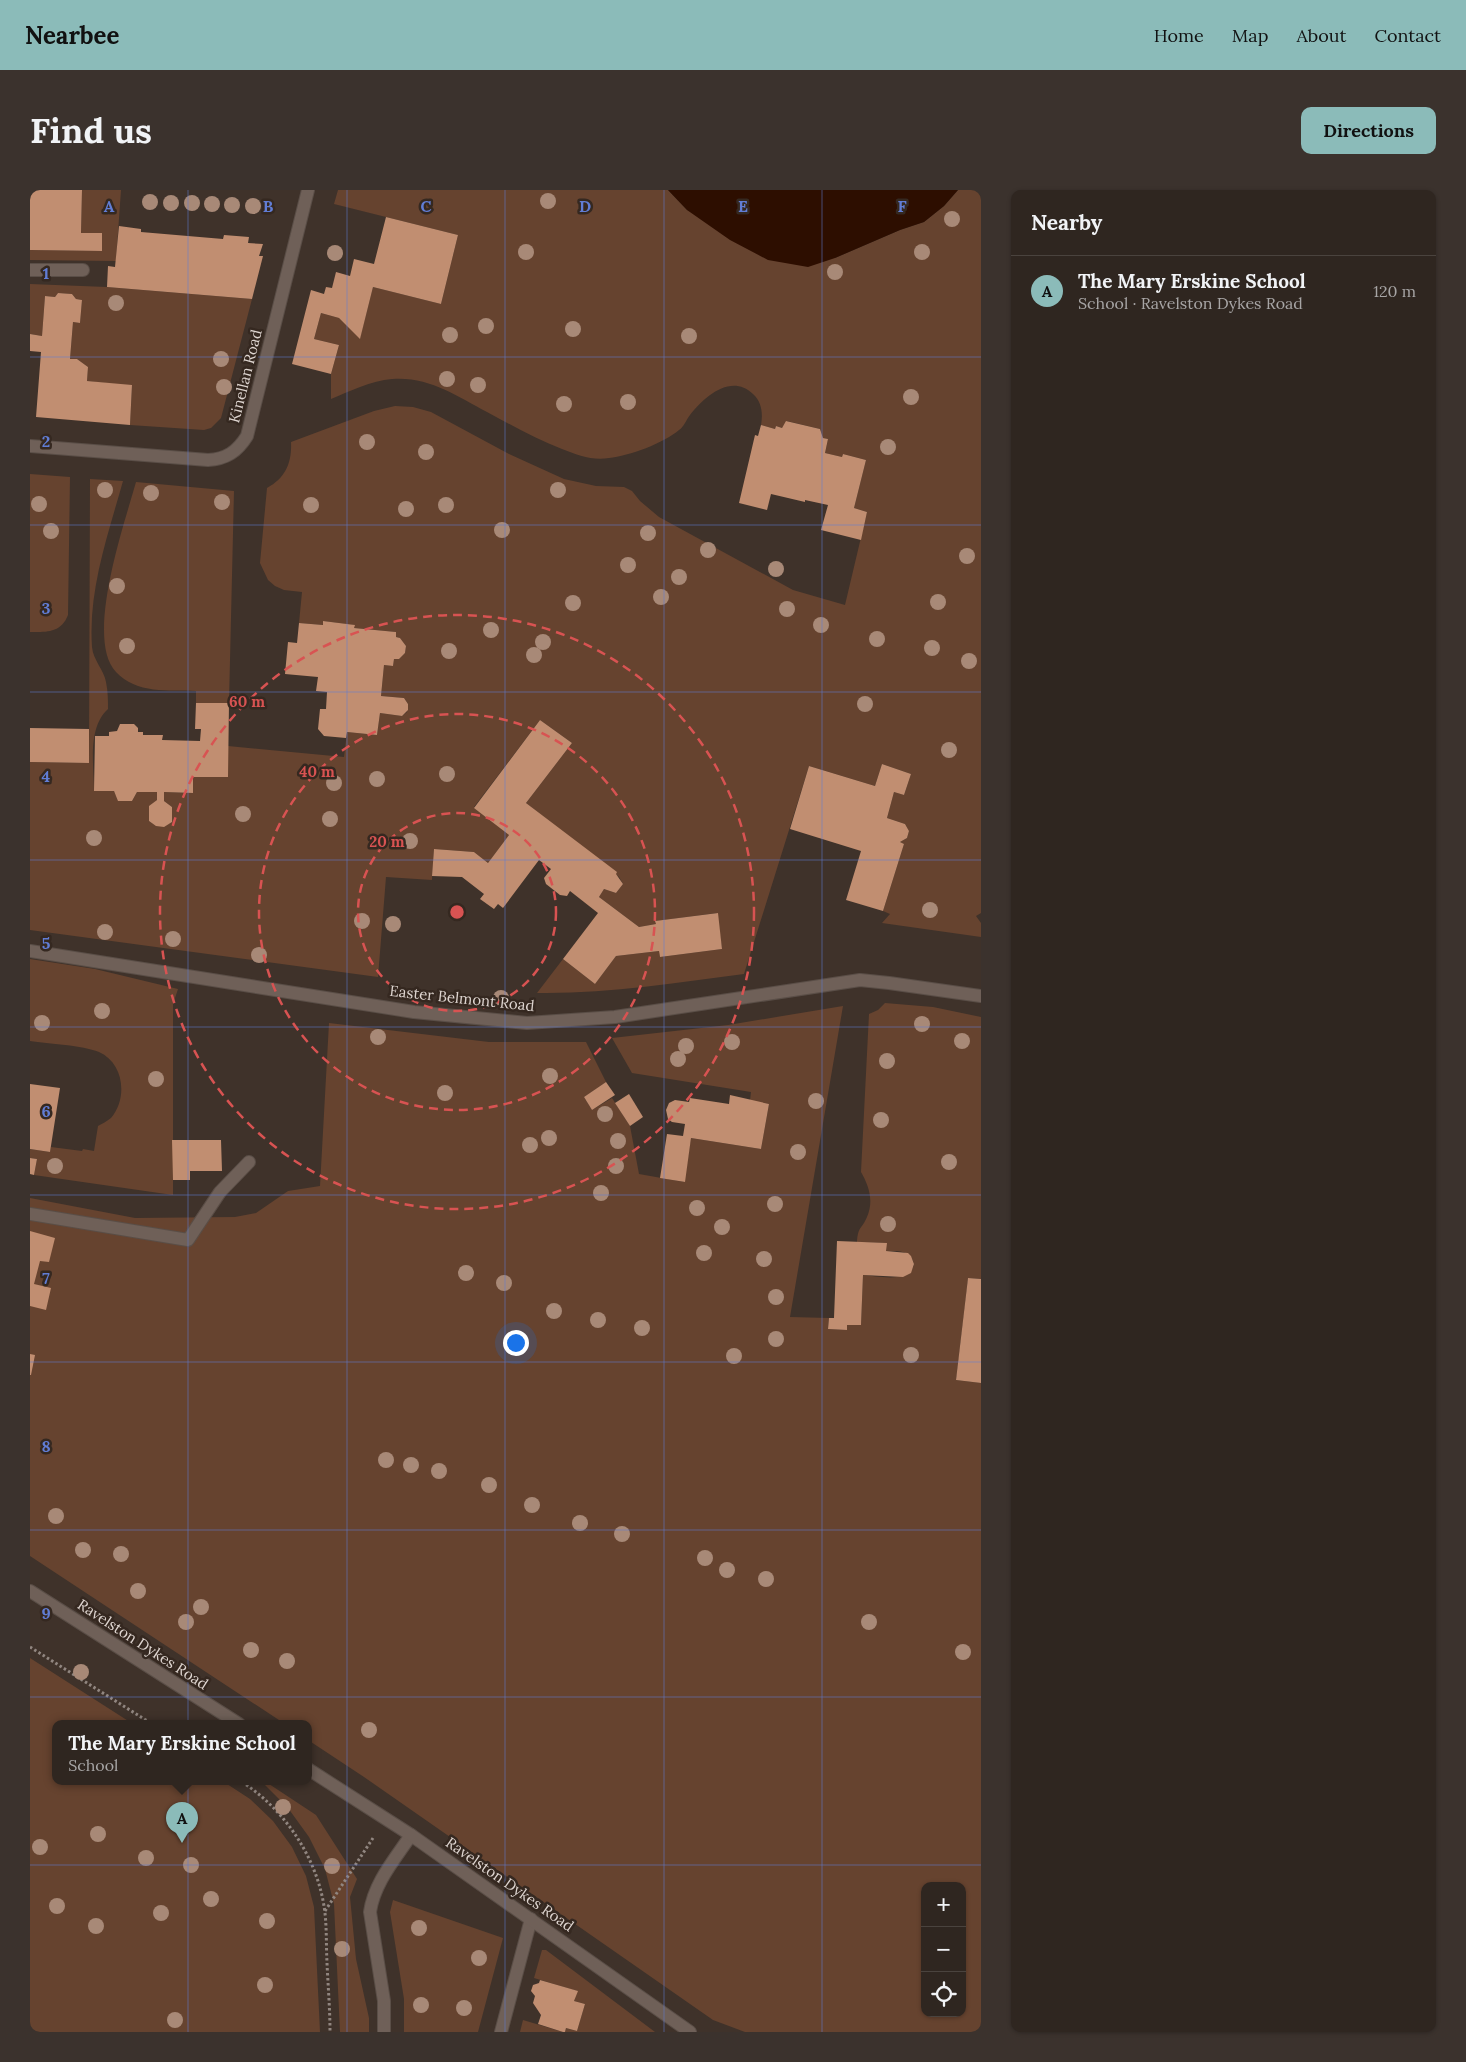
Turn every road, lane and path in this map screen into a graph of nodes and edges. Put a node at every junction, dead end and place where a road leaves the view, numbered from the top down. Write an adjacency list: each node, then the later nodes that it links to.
1 (308, 190): 4 (street, Kinellan Road)
2 (30, 270): 3 (street)
3 (83, 270)
4 (30, 446)
5 (30, 951): 6 (street, Easter Belmont Road)
6 (981, 996)
7 (249, 1162): 8 (street)
8 (30, 1214)
9 (30, 1591): 12 (street, Ravelston Dykes Road)
10 (30, 1647): 11 (path)
11 (146, 1720)
12 (233, 1720)
13 (312, 1772): 15 (street, Ravelston Dykes Road)
14 (247, 1785): 17 (path)
15 (386, 1818): 16 (street, Ravelston Dykes Road); 17 (path)
16 (411, 1835): 18 (street, Ravelston Dykes Road); 20 (street)
17 (324, 1911): 19 (path)
18 (531, 1919): 21 (street); 22 (street, Ravelston Dykes Road)
19 (330, 2032)
20 (384, 2032)
21 (501, 2032)
22 (690, 2032)

